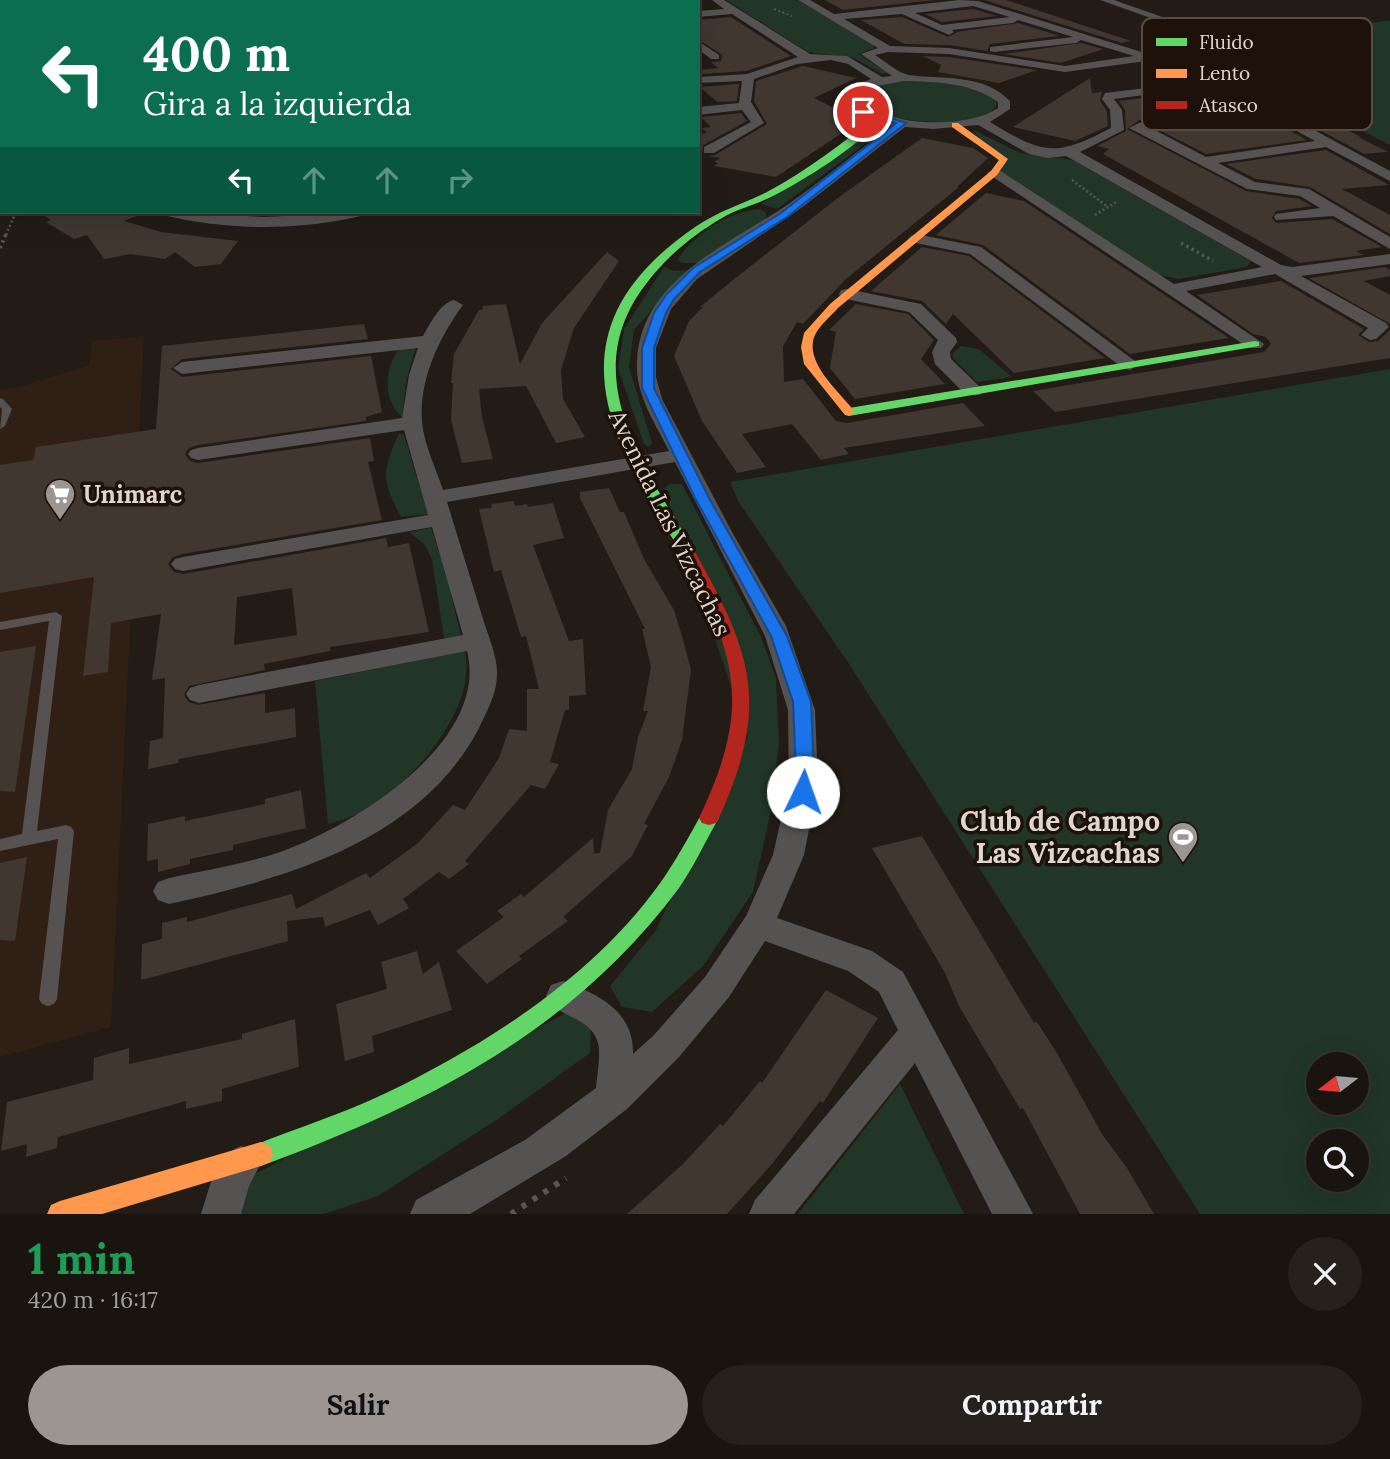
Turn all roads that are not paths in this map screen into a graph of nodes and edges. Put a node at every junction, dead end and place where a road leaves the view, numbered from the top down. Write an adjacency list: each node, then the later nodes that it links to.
1 (717, 0): 6 (street)
2 (803, 0): 8 (street)
3 (1105, 0): 9 (street)
4 (970, 2): 5 (street); 10 (street)
5 (903, 11): 8 (street); 10 (street)
6 (736, 13): 7 (street); 15 (street)
7 (700, 14)
8 (830, 15): 12 (street)
9 (1158, 18)
10 (1024, 19): 11 (street)
11 (1085, 38): 13 (street); 14 (street)
12 (888, 49): 13 (street); 18 (street)
13 (962, 52): 16 (street)
14 (1142, 57)
15 (808, 58): 17 (street); 20 (street)
16 (1142, 59)
17 (749, 77): 19 (street); 22 (street)
18 (904, 78): 20 (street); 25 (street)
19 (700, 80)
20 (880, 81): 24 (street)
21 (1142, 91): 31 (street)
22 (744, 106): 23 (street); 35 (street)
23 (700, 111)
24 (880, 118): 26 (street); 42 (street, Avenida Las Vizcachas)
25 (981, 122): 27 (street); 36 (street)
26 (902, 123): 27 (street); 47 (street, Avenida Las Vizcachas)
27 (955, 125): 38 (street)
28 (1139, 127): 29 (street); 30 (street); 31 (street)
29 (1142, 127)
30 (1142, 129)
31 (1118, 130): 36 (street)
32 (1145, 130): 37 (street)
33 (1302, 130): 34 (street)
34 (1326, 143): 37 (street); 39 (street)
35 (709, 149)
36 (1069, 152): 52 (street)
37 (1203, 161): 41 (street)
38 (994, 173): 48 (street); 54 (street)
39 (1390, 177)
40 (1325, 189): 41 (street)
41 (1304, 192): 43 (street)
42 (746, 204): 47 (street); 51 (street, Avenida Las Vizcachas)
43 (1334, 211): 46 (street); 49 (street)
44 (178, 214): 45 (street)
45 (346, 214)
46 (1281, 217)
47 (775, 220): 53 (street, Avenida Las Vizcachas)
48 (916, 239): 55 (street); 60 (street)
49 (1390, 244)
50 (1390, 258): 52 (street)
51 (664, 260): 53 (street); 68 (street, Avenida Las Vizcachas)
52 (1278, 269): 54 (street); 57 (street)
53 (696, 270): 67 (street, Avenida Las Vizcachas)
54 (1173, 289): 59 (street)
55 (848, 294): 62 (street); 62 (street)
56 (454, 305): 58 (street)
57 (1380, 330)
58 (429, 341): 61 (street); 64 (street)
59 (1255, 344): 60 (street)
60 (1130, 364): 62 (street)
61 (182, 368)
62 (973, 391)
63 (0, 401): 65 (lane)
64 (412, 423): 66 (street); 69 (street)
65 (0, 426)
66 (198, 454)
67 (681, 454): 68 (street); 77 (street, Avenida Las Vizcachas)
68 (638, 461): 69 (street); 78 (street, Avenida Las Vizcachas)
69 (438, 509): 70 (street); 72 (street)
70 (183, 564)
71 (0, 626): 74 (lane)
72 (477, 641): 73 (street); 76 (street)
73 (199, 694)
74 (29, 839): 75 (lane); 79 (lane)
75 (0, 845)
76 (169, 891)
77 (758, 925): 80 (street); 81 (street, Avenida Las Vizcachas)
78 (563, 996): 81 (street); 82 (street, Avenida Las Vizcachas)
79 (48, 999)
80 (917, 1034): 86 (street); 87 (street)
81 (614, 1097): 85 (street, Avenida Las Vizcachas)
82 (247, 1156): 83 (street, Avenida Las Vizcachas); 84 (street)
83 (60, 1214)
84 (221, 1214)
85 (430, 1214)
86 (769, 1214)
87 (1013, 1214)

